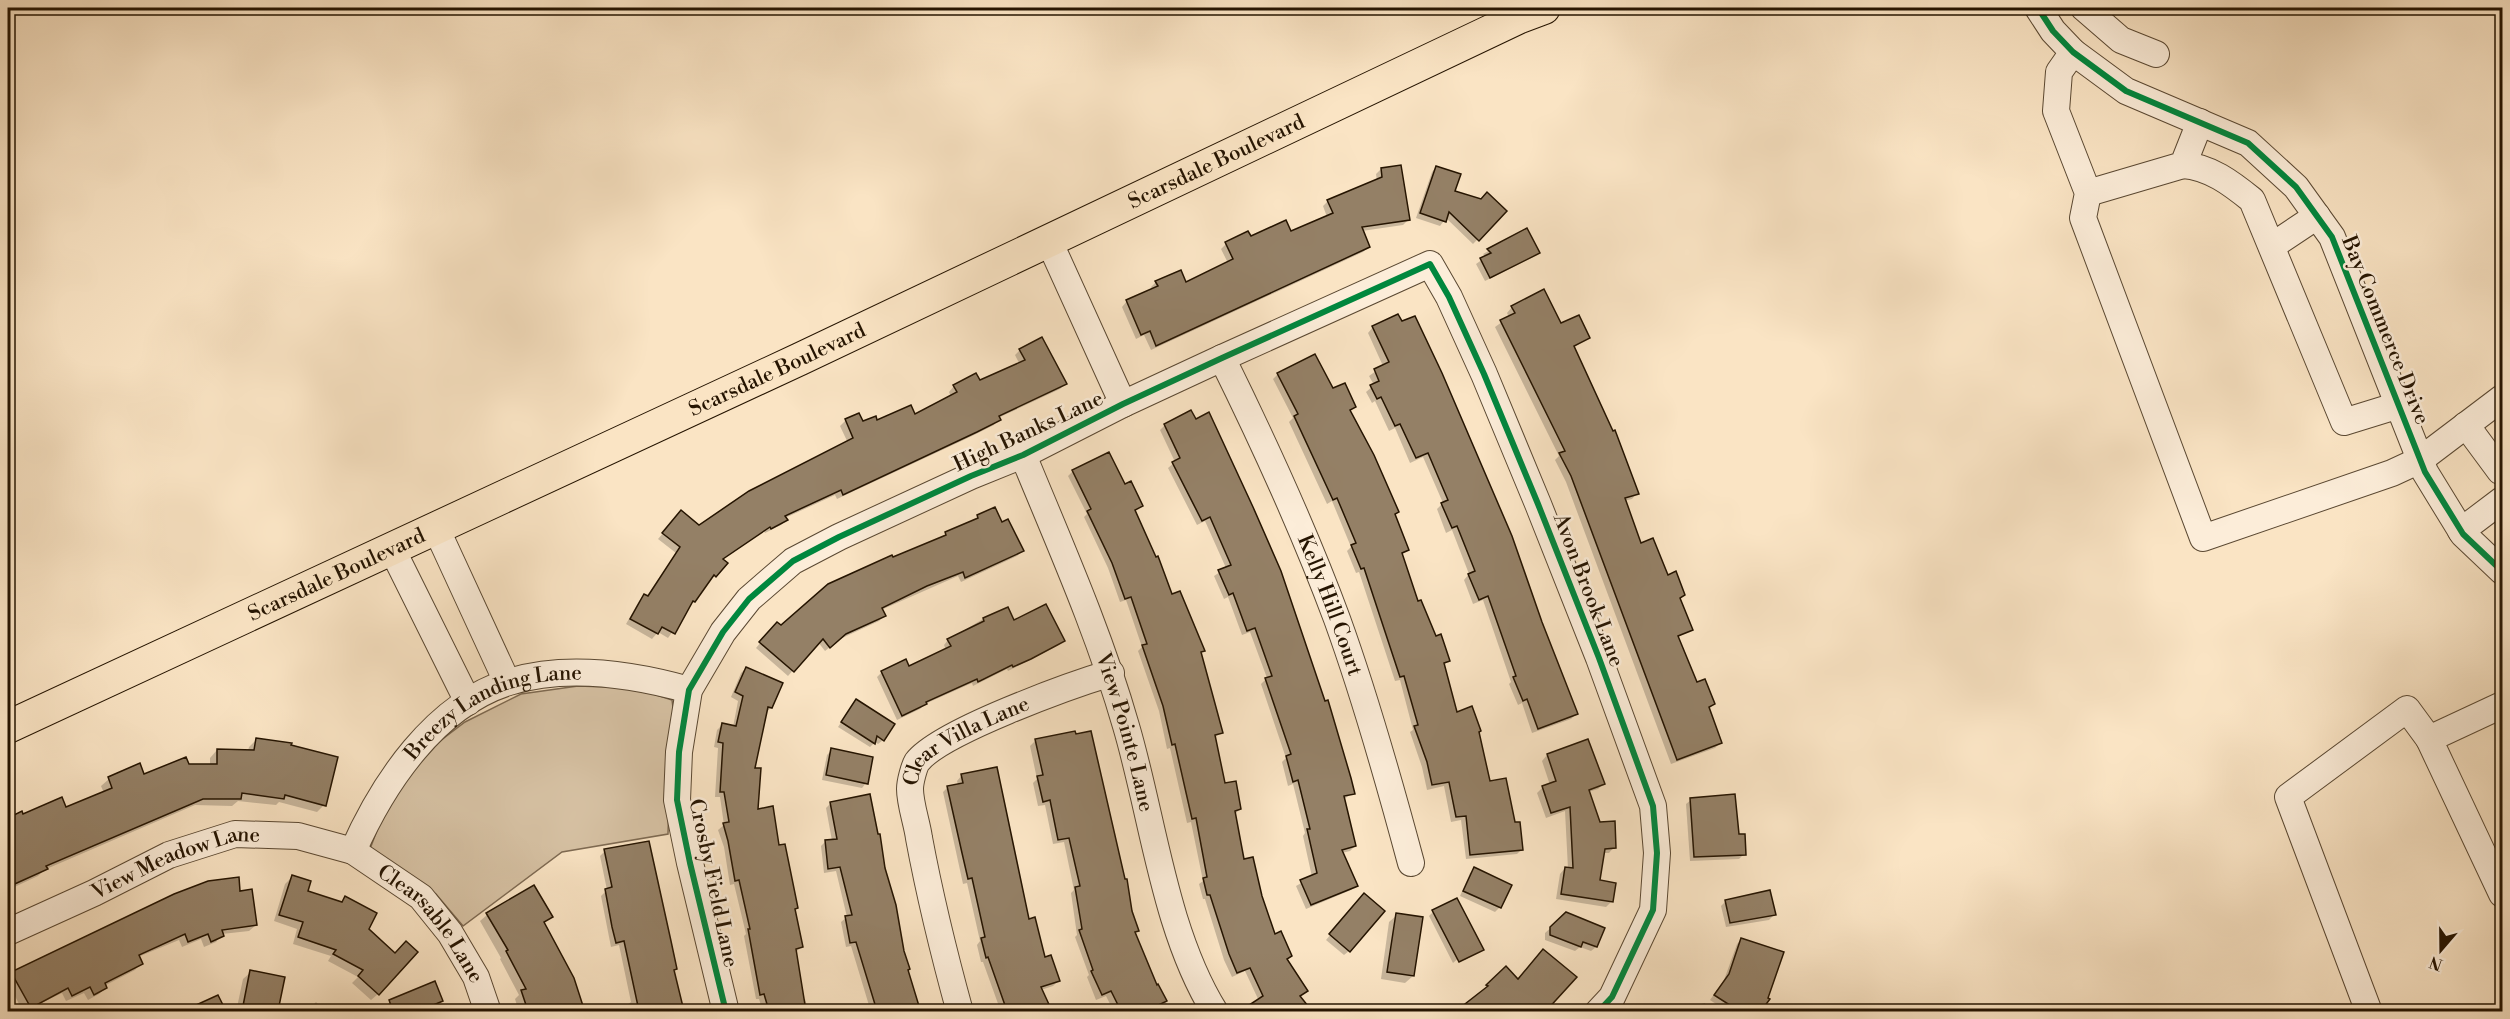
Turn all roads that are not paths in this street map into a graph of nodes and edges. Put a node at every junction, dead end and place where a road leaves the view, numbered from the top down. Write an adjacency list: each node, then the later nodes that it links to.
1 (1544, 8): 12 (main road, Scarsdale Boulevard)
2 (2038, 8): 5 (street, Bay Commerce Drive)
3 (2079, 8): 5 (street)
4 (2084, 8): 7 (street)
5 (2053, 31): 6 (street, Bay Commerce Drive)
6 (2073, 52): 8 (street, Bay Commerce Drive); 10 (street)
7 (2156, 54)
8 (2200, 122): 9 (street); 11 (street, Bay Commerce Drive)
9 (2183, 165): 10 (street); 13 (street)
10 (2088, 193): 21 (street)
11 (2317, 216): 13 (street); 18 (street, Bay Commerce Drive)
12 (1049, 241): 17 (street); 24 (main road, Scarsdale Boulevard)
13 (2272, 246): 18 (street)
14 (1430, 264): 15 (street, High Banks Lane); 43 (street, Avon Brook Lane)
15 (1222, 358): 17 (street, High Banks Lane); 36 (street, Kelly Hill Court)
16 (2502, 398): 19 (street)
17 (1123, 404): 20 (street, High Banks Lane)
18 (2399, 405): 21 (street, Bay Commerce Drive)
19 (2466, 425): 21 (street); 22 (street)
20 (1023, 455): 28 (street, View Pointe Lane); 30 (street, High Banks Lane)
21 (2420, 460): 25 (street, Bay Commerce Drive)
22 (2500, 471)
23 (2502, 500): 25 (street)
24 (436, 528): 26 (main road, Scarsdale Boulevard); 29 (street)
25 (2461, 531): 27 (street, Bay Commerce Drive)
26 (392, 549): 31 (street); 33 (main road, Scarsdale Boulevard)
27 (2502, 571)
28 (1111, 673): 41 (street, Clear Villa Lane); 42 (street, View Pointe Lane)
29 (507, 682): 30 (street, Breezy Landing Lane); 31 (street, Breezy Landing Lane)
30 (689, 690): 40 (street, Crosby Field Lane)
31 (468, 702): 35 (street, Breezy Landing Lane)
32 (2502, 705): 34 (street)
33 (8, 727)
34 (2429, 739): 37 (street); 44 (street)
35 (352, 850): 38 (street, View Meadow Lane); 39 (street, Clearsable Lane)
36 (1411, 863)
37 (2502, 894)
38 (8, 932)
39 (488, 1011)
40 (726, 1011)
41 (960, 1011)
42 (1215, 1011)
43 (1598, 1011)
44 (2369, 1011)

